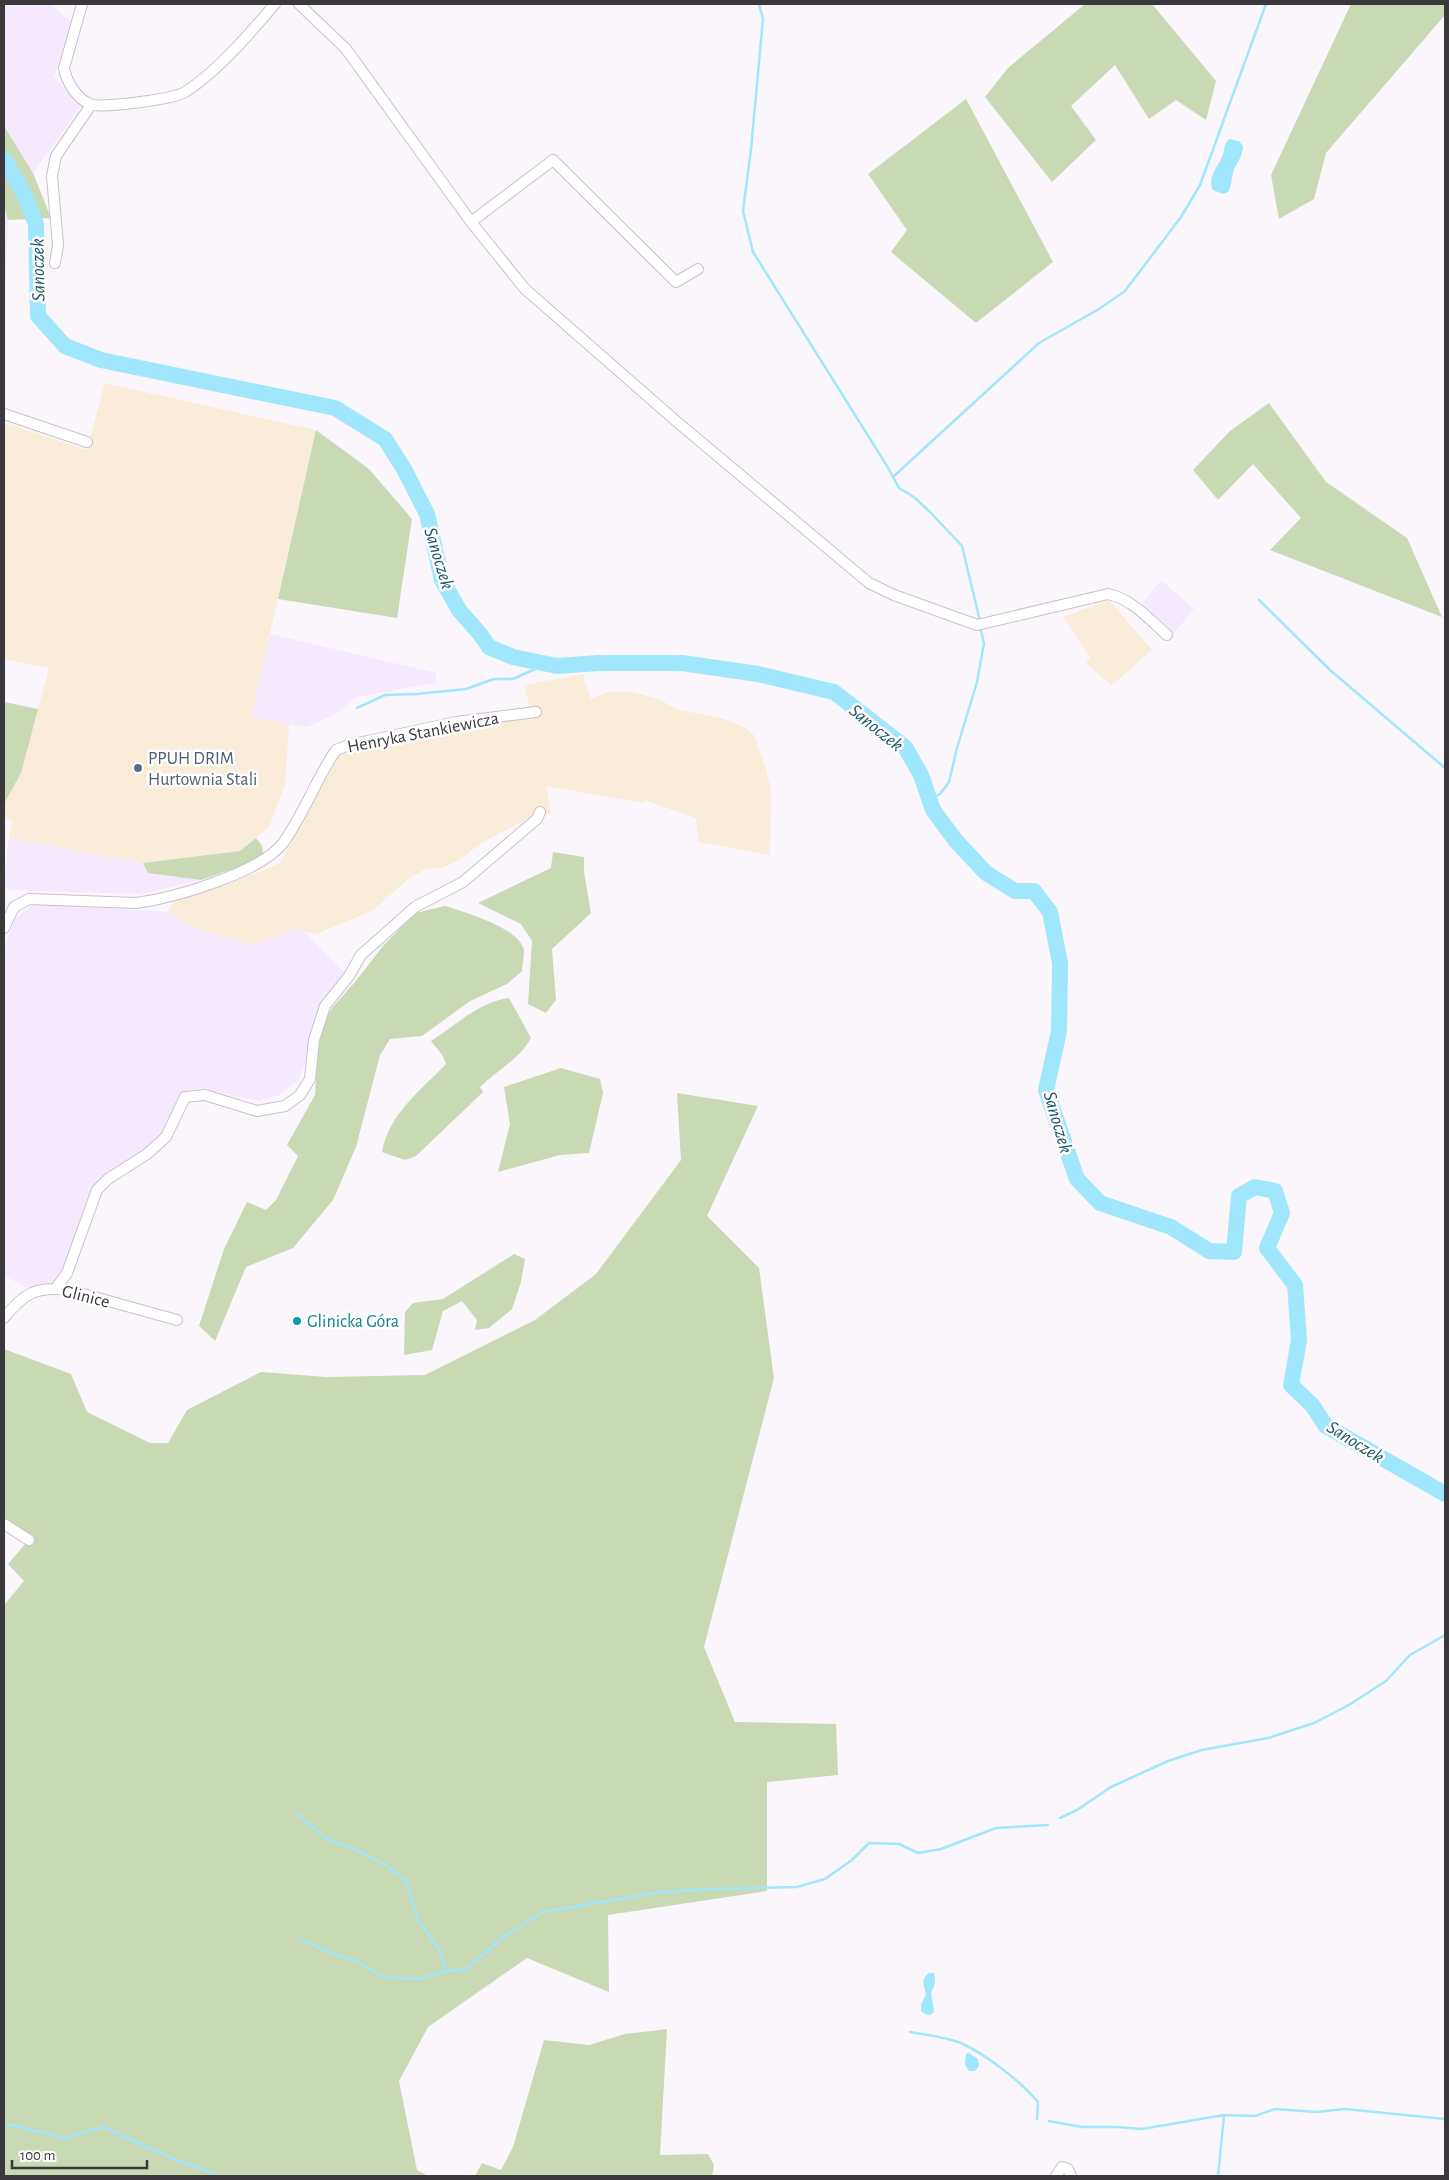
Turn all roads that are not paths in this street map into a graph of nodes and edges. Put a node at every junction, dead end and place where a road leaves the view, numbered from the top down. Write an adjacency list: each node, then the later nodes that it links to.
1 (82, 4): 4 (street)
2 (275, 4): 4 (street)
3 (299, 4): 5 (street)
4 (92, 105): 6 (street)
5 (471, 222): 7 (street); 10 (street)
6 (55, 263)
7 (698, 269)
8 (4, 414): 9 (street)
9 (87, 442)
10 (1167, 635)
11 (536, 712): 13 (street, Henryka Stankiewicza)
12 (540, 812): 14 (street)
13 (4, 928)
14 (56, 1288): 15 (street, Glinice); 16 (street, Glinice)
15 (4, 1318)
16 (177, 1320)
17 (4, 1524): 18 (street)
18 (30, 1540)
19 (1056, 2176): 20 (street)
20 (1071, 2176)

